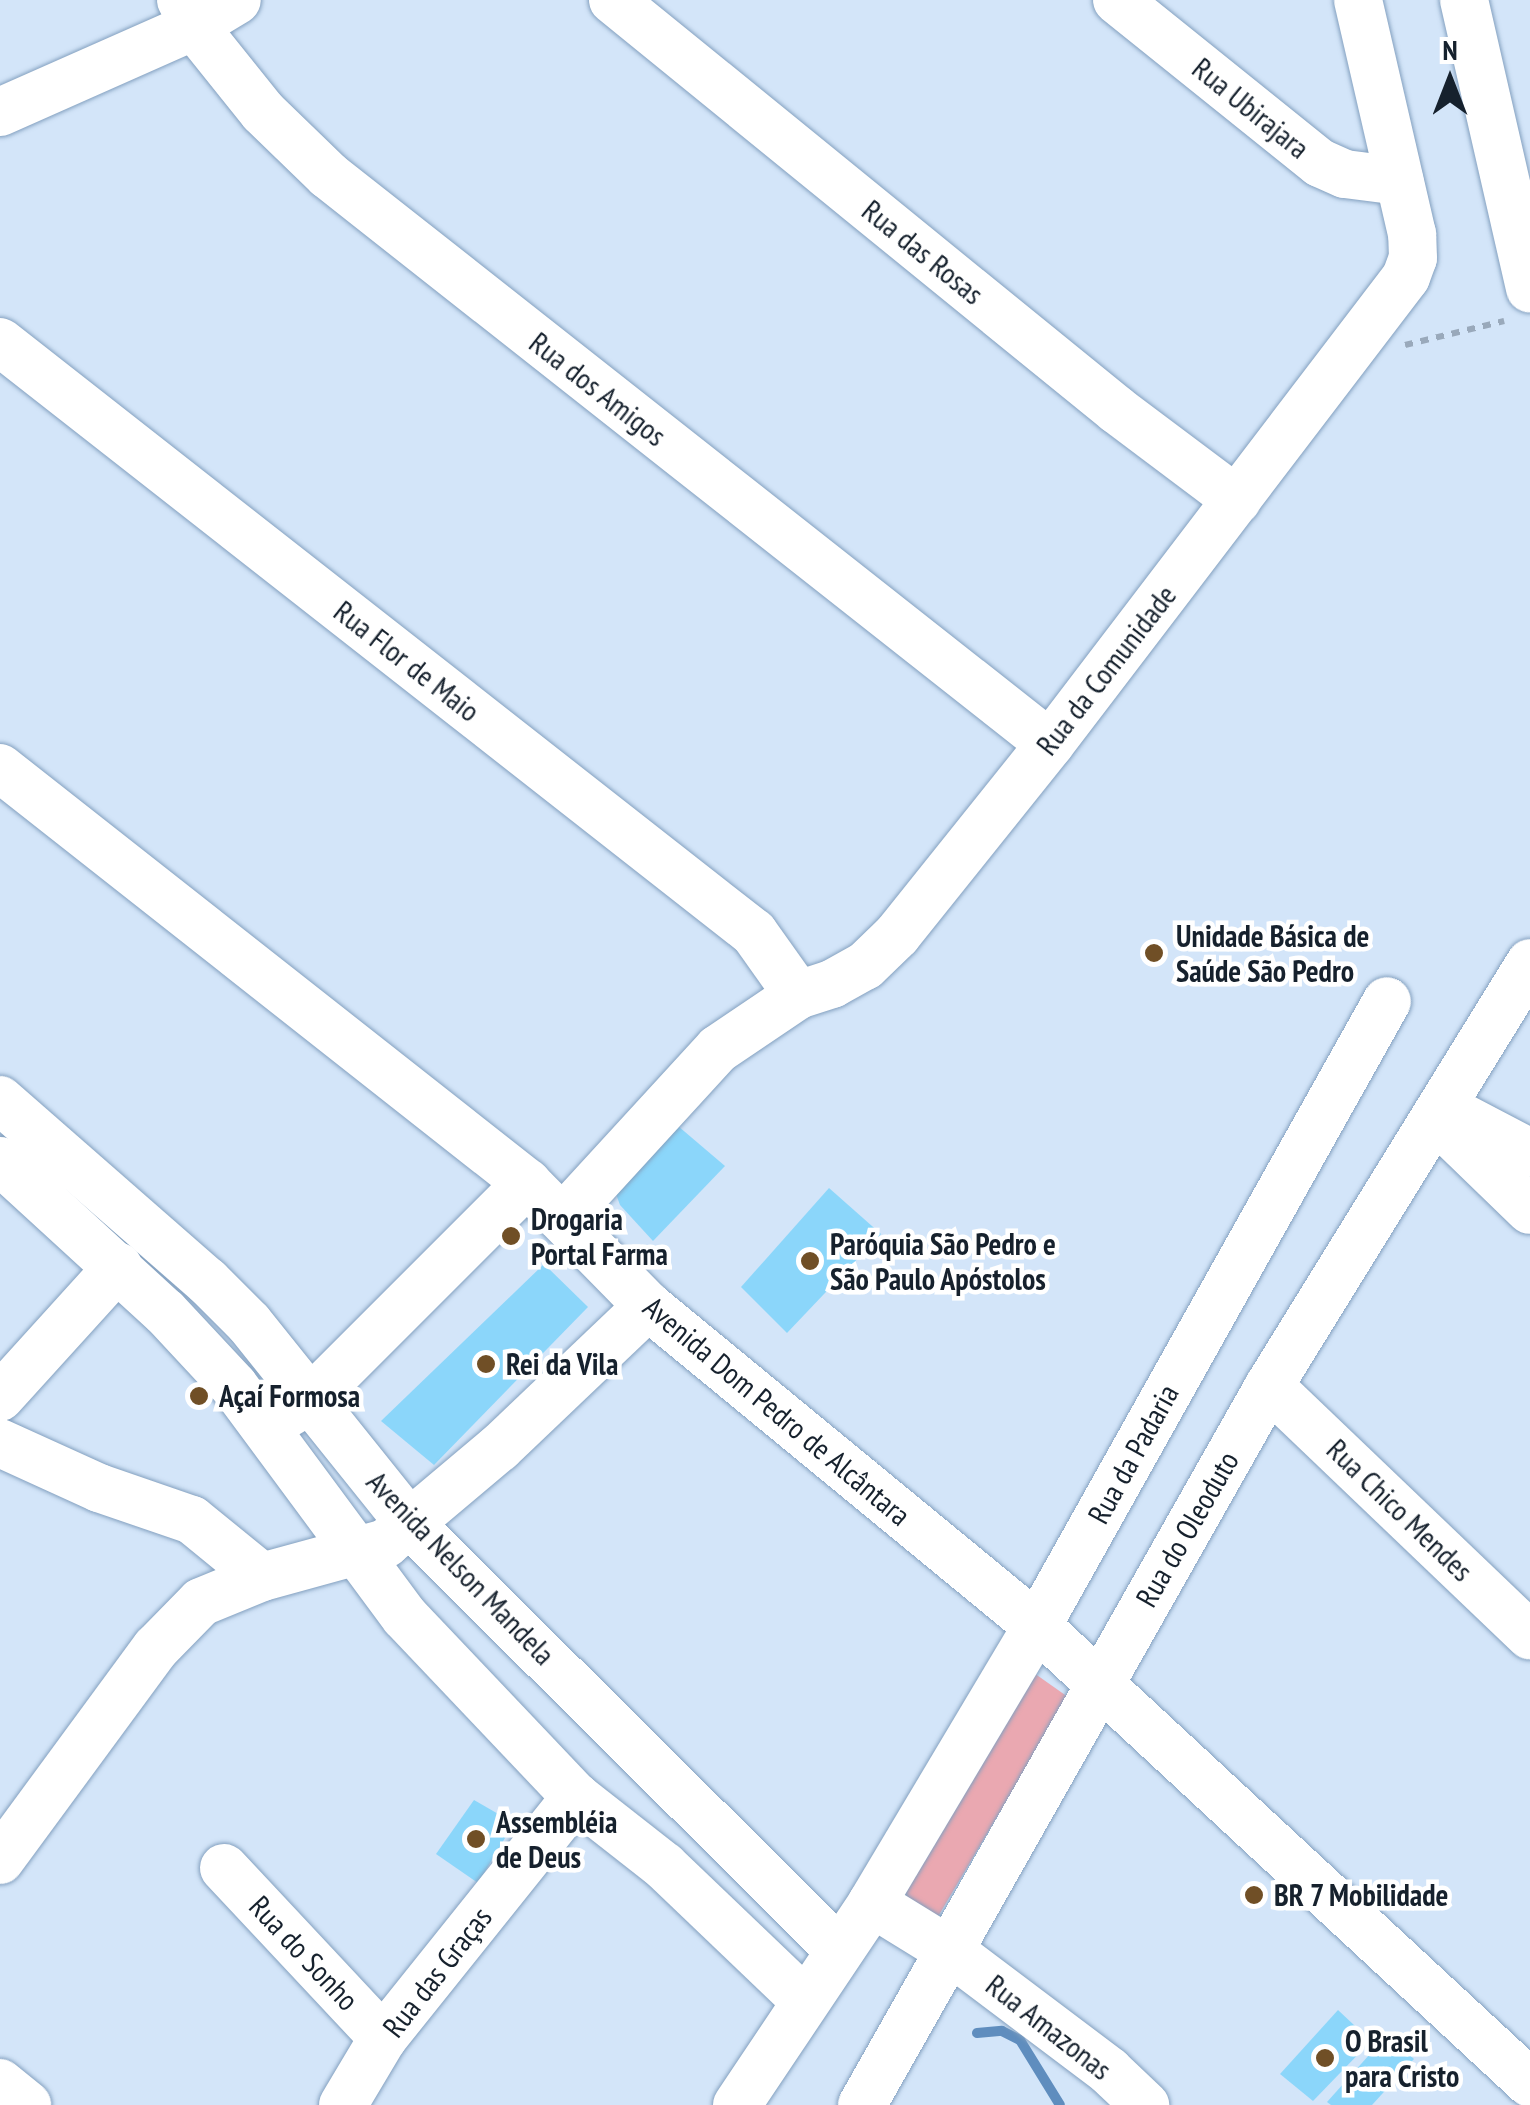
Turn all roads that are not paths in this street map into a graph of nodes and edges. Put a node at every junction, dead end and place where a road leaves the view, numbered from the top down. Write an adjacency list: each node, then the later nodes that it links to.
1 (238, 0): 6 (street)
2 (613, 0): 11 (street, Rua das Rosas)
3 (1117, 0): 8 (street, Rua Ubirajara)
4 (1358, 0): 8 (street, Rua da Comunidade)
5 (1464, 0): 9 (street)
6 (188, 13): 7 (street); 12 (street, Rua dos Amigos)
7 (0, 112)
8 (1400, 181): 11 (street, Rua da Comunidade)
9 (1524, 288)
10 (0, 342): 15 (street, Rua Flor de Maio)
11 (1237, 500): 12 (street, Rua da Comunidade)
12 (1050, 744): 15 (street, Rua da Comunidade)
13 (0, 768): 21 (street, Avenida Dom Pedro de Alcântara)
14 (1530, 963): 18 (street, Rua do Oleoduto)
15 (798, 995): 23 (street, Rua da Comunidade)
16 (1387, 1002): 34 (street, Rua da Padaria)
17 (0, 1100): 28 (street, Avenida Nelson Mandela)
18 (1438, 1113): 19 (street); 22 (street); 26 (street, Rua do Oleoduto)
19 (1530, 1153)
20 (2, 1168): 24 (street, Avenida Nelson Mandela)
21 (528, 1182): 23 (street, Avenida Dom Pedro de Alcântara); 28 (street)
22 (1530, 1210)
23 (564, 1217): 25 (street, Avenida Dom Pedro de Alcântara)
24 (118, 1267): 27 (street); 29 (street, Avenida Nelson Mandela)
25 (648, 1306): 31 (street); 34 (street, Avenida Dom Pedro de Alcântara)
26 (1270, 1386): 35 (street, Rua Chico Mendes); 36 (street, Rua do Oleoduto)
27 (0, 1397)
28 (310, 1400): 29 (street); 31 (street, Avenida Nelson Mandela)
29 (266, 1426): 32 (street, Avenida Nelson Mandela)
30 (0, 1442): 33 (street)
31 (410, 1524): 32 (street); 41 (street, Avenida Nelson Mandela)
32 (354, 1553): 33 (street); 37 (street, Avenida Nelson Mandela)
33 (262, 1577): 38 (street)
34 (1037, 1626): 36 (street, Avenida Dom Pedro de Alcântara); 40 (street, Rua da Padaria)
35 (1530, 1636)
36 (1098, 1685): 42 (street, Rua do Oleoduto); 46 (street, Avenida Dom Pedro de Alcântara)
37 (576, 1797): 43 (street, Avenida Nelson Mandela); 44 (street, Rua das Graças)
38 (0, 1860)
39 (224, 1868): 44 (street, Rua do Sonho)
40 (872, 1902): 41 (street); 42 (street, Rua Amazonas)
41 (840, 1950): 43 (street)
42 (950, 1952): 50 (street, Rua do Oleoduto); 51 (street, Rua Amazonas)
43 (804, 2000): 49 (street)
44 (384, 2038): 48 (street, Rua das Graças)
45 (0, 2083): 47 (street)
46 (1530, 2083)
47 (27, 2105)
48 (343, 2105)
49 (737, 2105)
50 (862, 2105)
51 (1145, 2105)

